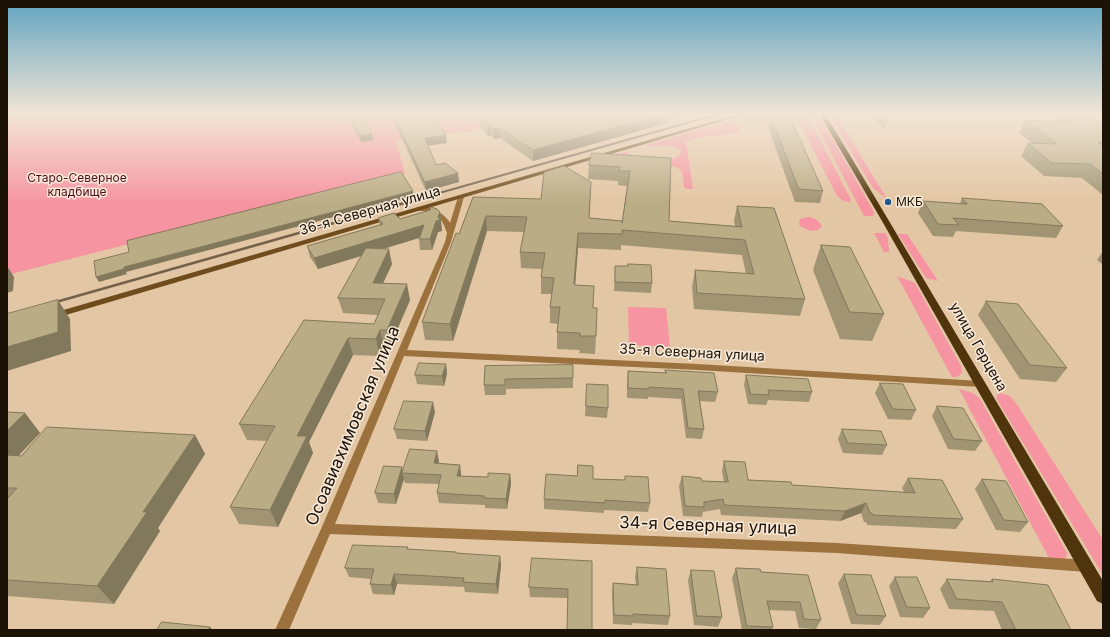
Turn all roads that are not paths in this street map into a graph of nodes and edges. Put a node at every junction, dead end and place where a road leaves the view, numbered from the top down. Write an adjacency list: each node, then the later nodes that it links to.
1 (638, 145): 3 (main road, 36-я Северная улица)
2 (840, 145): 8 (main road, улица Герцена)
3 (460, 197): 4 (main road, 36-я Северная улица); 5 (street, Осоавиахимовская улица)
4 (418, 209): 5 (street); 6 (main road, 36-я Северная улица)
5 (450, 234): 7 (street, Осоавиахимовская улица)
6 (51, 316)
7 (402, 352): 8 (street, 35-я Северная улица); 9 (street, Осоавиахимовская улица)
8 (980, 384): 10 (main road, улица Герцена)
9 (327, 530): 10 (street, 34-я Северная улица); 12 (street, Осоавиахимовская улица)
10 (1086, 566): 11 (main road, улица Герцена)
11 (1103, 596)
12 (282, 630)

